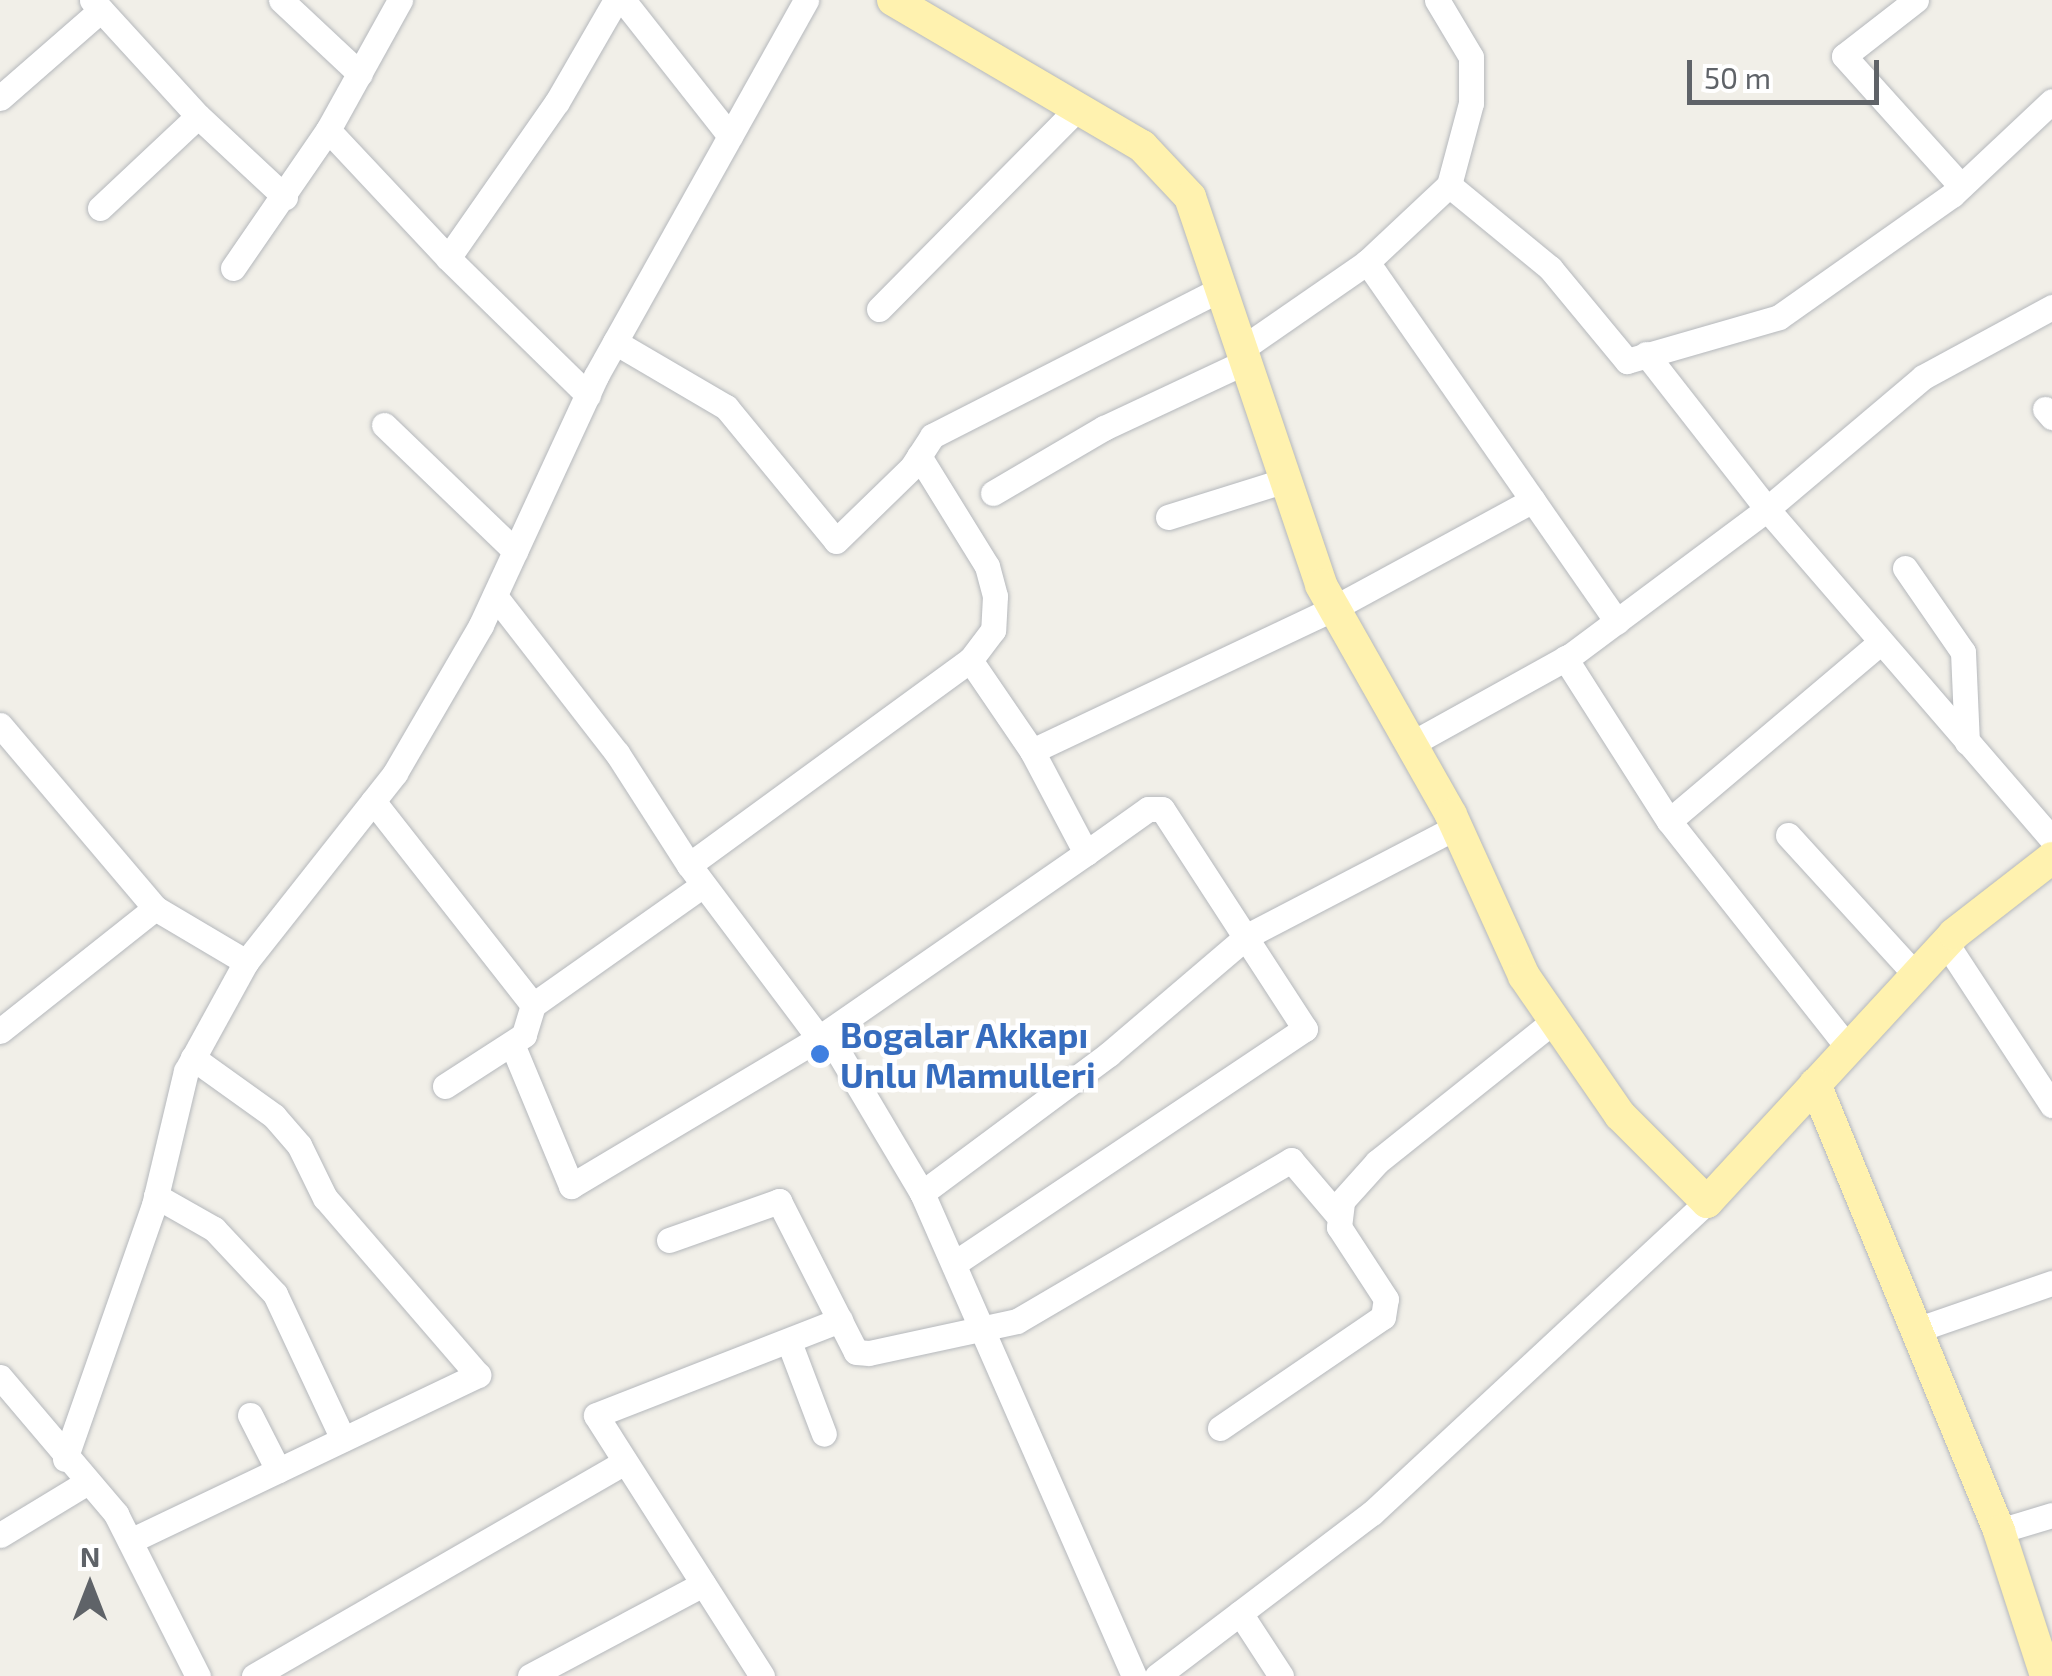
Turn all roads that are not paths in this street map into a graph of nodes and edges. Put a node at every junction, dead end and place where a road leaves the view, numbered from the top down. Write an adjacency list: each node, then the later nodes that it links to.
1 (282, 0): 9 (street)
2 (400, 0): 9 (street)
3 (620, 0): 15 (street); 20 (street)
4 (806, 0): 15 (street)
5 (892, 0): 12 (main road)
6 (1436, 0): 16 (street)
7 (1916, 0): 17 (street)
8 (97, 5): 10 (street); 13 (street)
9 (360, 74): 14 (street)
10 (0, 98)
11 (2052, 102): 17 (street)
12 (1078, 108): 23 (main road); 25 (street)
13 (198, 116): 18 (street); 19 (street)
14 (328, 130): 18 (street); 20 (street)
15 (730, 136): 26 (street)
16 (1449, 185): 21 (street); 27 (street)
17 (1961, 186): 27 (street)
18 (285, 197): 22 (street)
19 (100, 208)
20 (448, 258): 29 (street)
21 (1366, 262): 28 (street); 34 (street)
22 (233, 268)
23 (1223, 288): 28 (main road); 31 (street)
24 (2052, 307): 35 (street)
25 (879, 309)
26 (615, 342): 29 (street); 31 (street)
27 (1646, 354): 35 (street)
28 (1245, 355): 32 (main road); 33 (street)
29 (588, 395): 37 (street)
30 (384, 424): 37 (street)
31 (920, 456): 44 (street)
32 (1286, 480): 36 (street); 40 (main road)
33 (993, 493)
34 (1533, 500): 40 (street); 41 (street)
35 (1767, 509): 41 (street); 42 (street)
36 (1168, 517)
37 (515, 551): 39 (street)
38 (1905, 568): 46 (street)
39 (495, 596): 49 (street); 56 (street)
40 (1334, 608): 47 (main road); 48 (street)
41 (1617, 622): 43 (street)
42 (1880, 643): 46 (street); 50 (street)
43 (1565, 658): 47 (street); 50 (street)
44 (970, 660): 48 (street); 56 (street)
45 (0, 725): 57 (street)
46 (1967, 742): 53 (street)
47 (1411, 744): 51 (main road)
48 (1032, 750): 54 (street)
49 (373, 801): 60 (street); 62 (street)
50 (1669, 821): 67 (street)
51 (1456, 827): 58 (street); 63 (main road)
52 (1788, 835): 61 (street)
53 (2052, 839)
54 (1086, 853): 58 (street); 65 (street)
55 (2052, 858): 59 (main road)
56 (696, 875): 62 (street); 65 (street)
57 (156, 908): 60 (street); 64 (street)
58 (1248, 936): 72 (street); 77 (street)
59 (1946, 943): 61 (main road); 71 (street)
60 (246, 962): 68 (street)
61 (1916, 974): 67 (main road)
62 (534, 1005): 66 (street)
63 (1554, 1020): 74 (main road); 75 (street)
64 (0, 1030)
65 (823, 1036): 66 (street); 72 (street)
66 (512, 1044): 70 (street)
67 (1848, 1048): 69 (main road)
68 (193, 1058): 73 (street); 87 (street)
69 (1815, 1084): 74 (main road); 81 (main road)
70 (445, 1086)
71 (2052, 1105)
72 (922, 1193): 77 (street)
73 (156, 1196): 87 (street); 88 (street)
74 (1706, 1202): 97 (street)
75 (1338, 1214): 80 (street); 85 (street)
76 (669, 1240): 79 (street)
77 (955, 1262): 80 (street)
78 (2052, 1283): 81 (street)
79 (840, 1320): 80 (street); 82 (street)
80 (980, 1329): 102 (street)
81 (1916, 1330): 93 (main road)
82 (788, 1342): 86 (street); 89 (street)
83 (0, 1377): 88 (street)
84 (250, 1415): 90 (street)
85 (1220, 1428)
86 (824, 1434)
87 (344, 1439): 90 (street)
88 (65, 1459): 91 (street)
89 (624, 1462): 96 (street); 99 (street)
90 (278, 1470): 95 (street)
91 (86, 1483): 94 (street); 95 (street)
92 (2052, 1515): 93 (street)
93 (1999, 1530): 105 (main road)
94 (0, 1535)
95 (130, 1541): 98 (street)
96 (703, 1584): 100 (street); 101 (street)
97 (1240, 1613): 103 (street); 104 (street)
98 (192, 1674)
99 (254, 1676)
100 (530, 1676)
101 (762, 1676)
102 (1134, 1676)
103 (1157, 1676)
104 (1281, 1676)
105 (2046, 1676)

